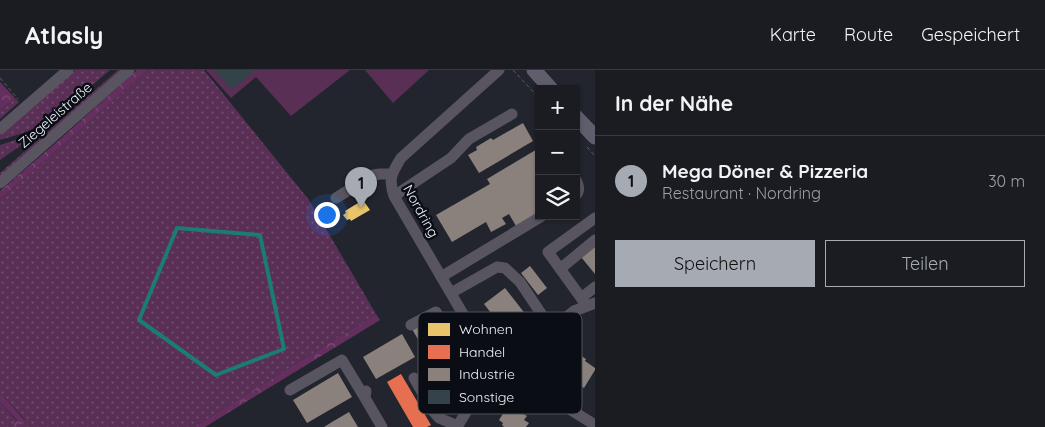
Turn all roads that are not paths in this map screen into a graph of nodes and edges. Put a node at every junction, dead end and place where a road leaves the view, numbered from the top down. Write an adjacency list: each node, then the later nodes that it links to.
1 (68, 70): 8 (street)
2 (129, 70): 11 (street, Ziegeleistraße)
3 (499, 70): 10 (street, Nordring)
4 (534, 70): 5 (main road)
5 (547, 85)
6 (512, 114): 12 (street)
7 (580, 121): 9 (main road)
8 (0, 129)
9 (595, 138)
10 (391, 174): 12 (street, Nordring); 13 (street)
11 (0, 183)
12 (394, 196): 18 (street, Nordring)
13 (336, 198)
14 (595, 218): 17 (street)
15 (535, 220): 18 (street)
16 (595, 240): 17 (street)
17 (560, 269): 21 (street)
18 (441, 277): 20 (street, Nordring)
19 (595, 287): 21 (street)
20 (451, 293): 22 (street, Nordring); 23 (street)
21 (588, 302): 24 (street)
22 (462, 312)
23 (540, 312)
24 (573, 312)
25 (418, 321): 26 (street)
26 (411, 325)
27 (414, 378): 28 (street)
28 (418, 385)
29 (290, 390): 34 (street)
30 (436, 414): 35 (street)
31 (467, 414): 35 (street)
32 (578, 414): 33 (street, Nordring)
33 (595, 425)
34 (382, 427)
35 (458, 427)

